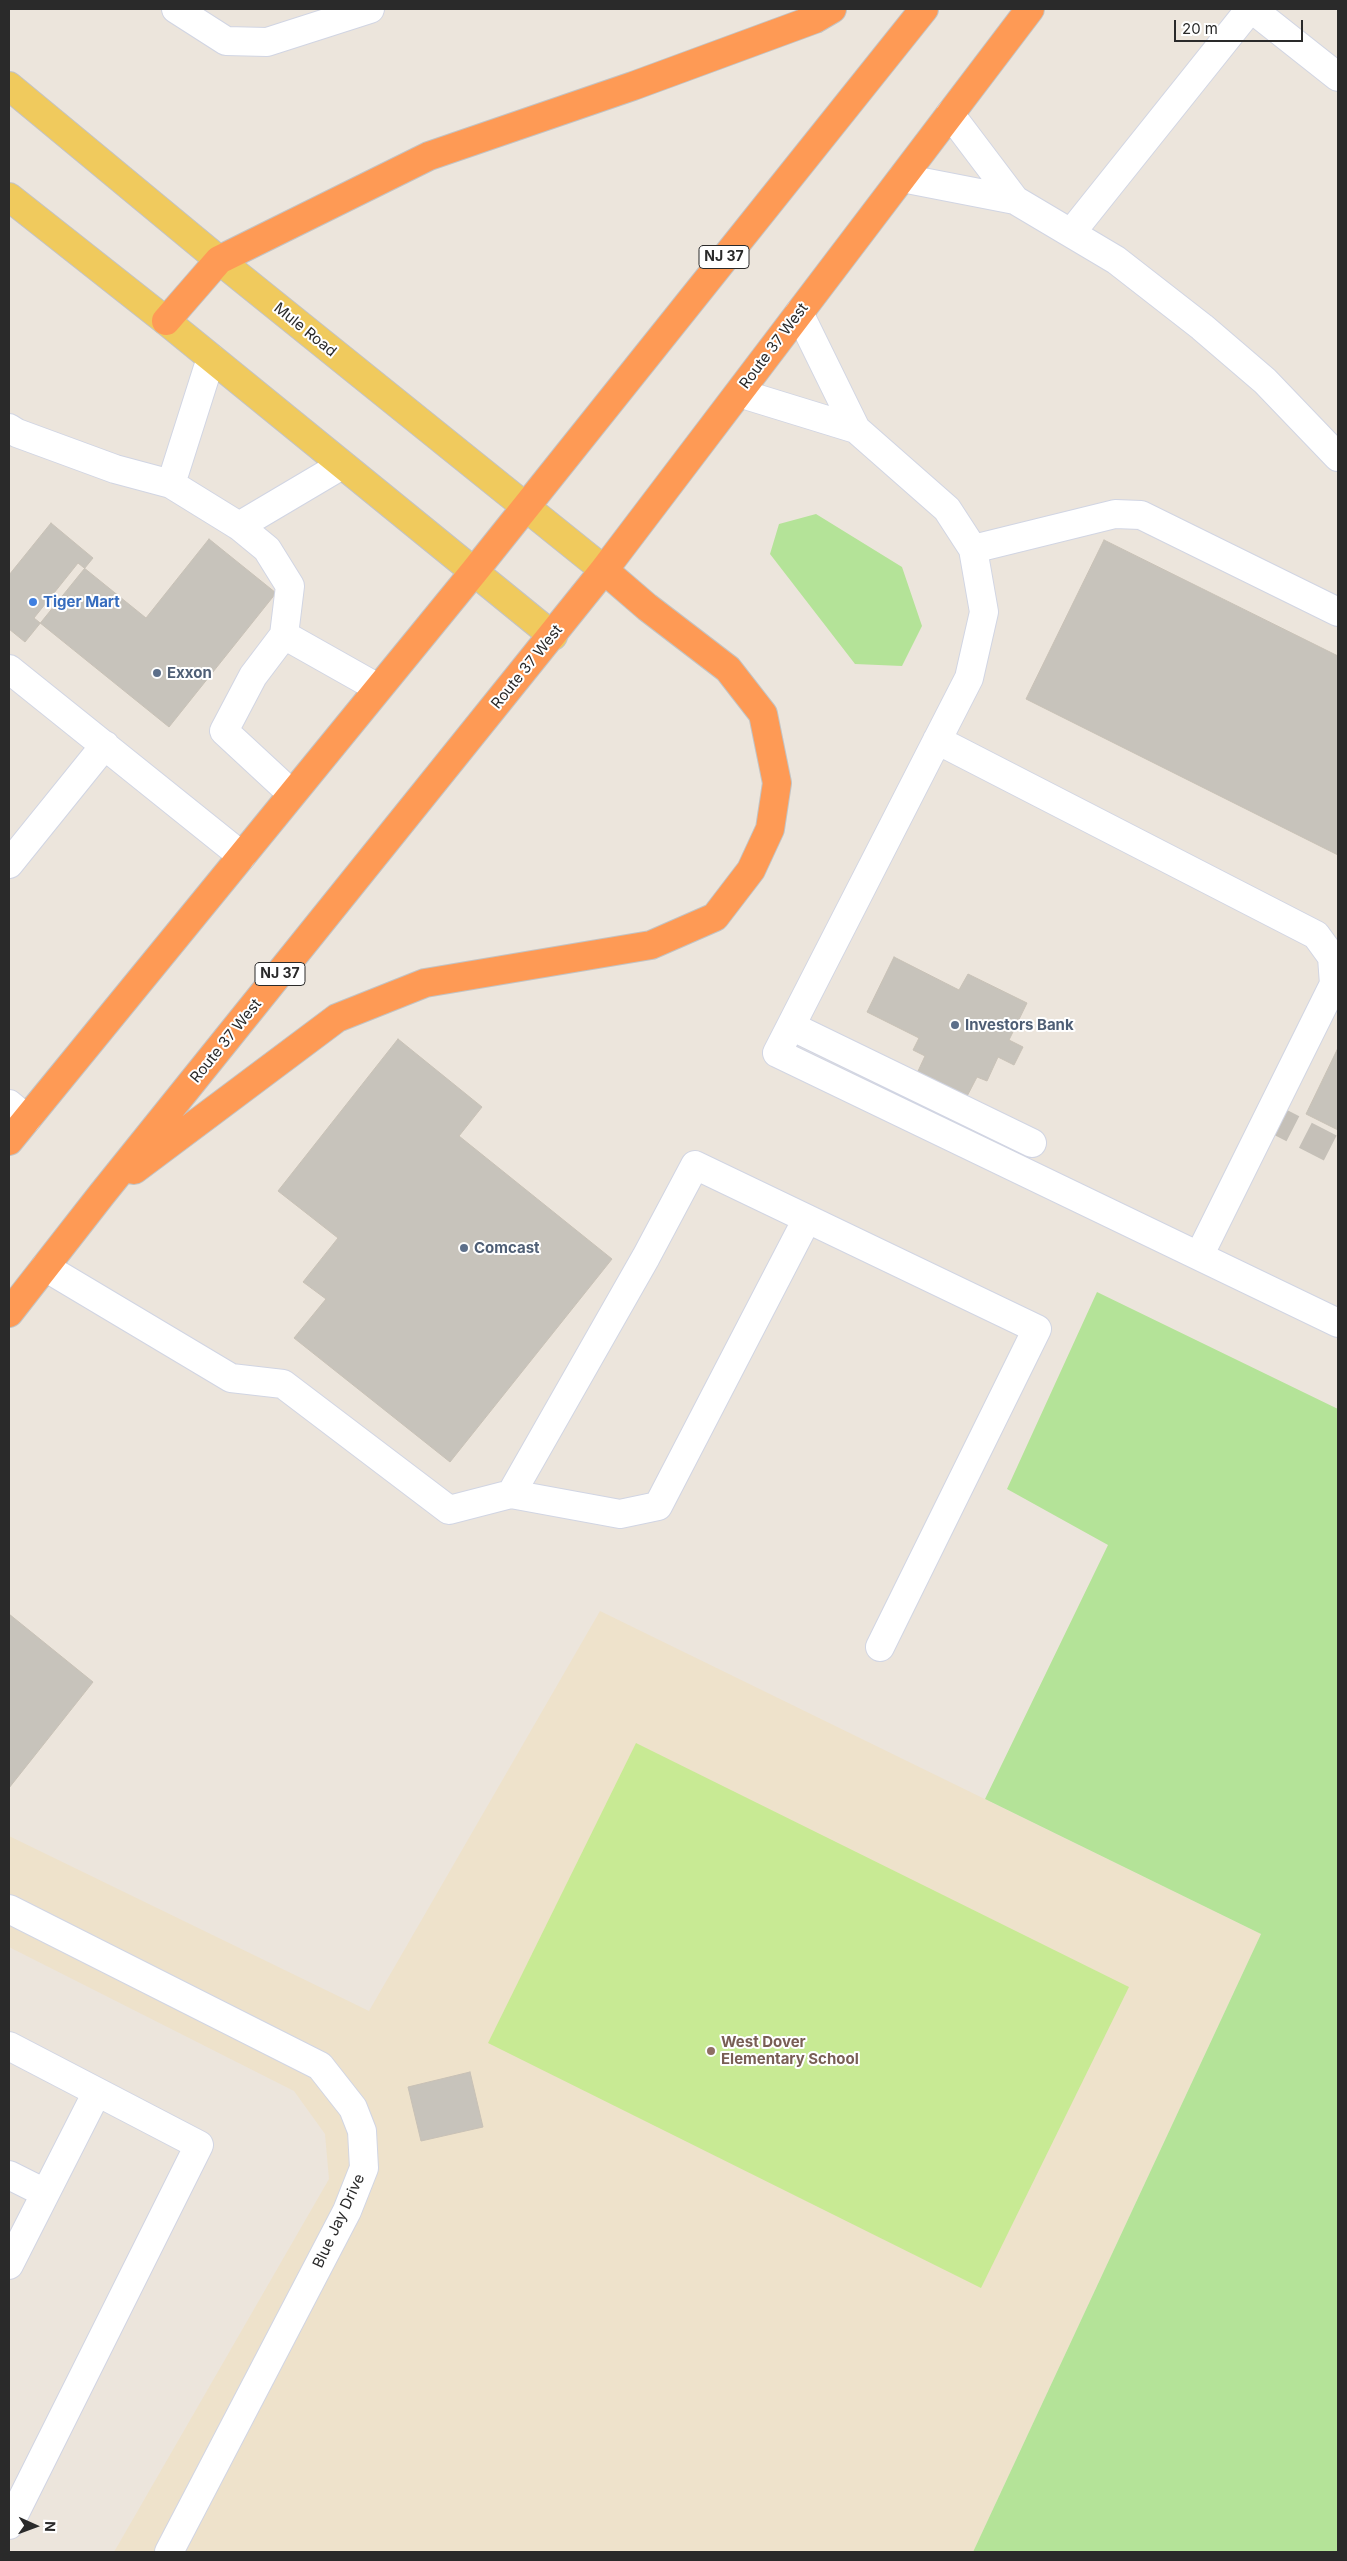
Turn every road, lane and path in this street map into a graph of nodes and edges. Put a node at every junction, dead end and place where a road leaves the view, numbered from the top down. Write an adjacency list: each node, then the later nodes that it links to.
1 (370, 9): 6 (street)
2 (832, 9): 14 (highway)
3 (924, 9): 24 (highway, NJ 37)
4 (1030, 9): 9 (highway, Route 37 West / NJ 37)
5 (1251, 9): 7 (street); 13 (street)
6 (194, 14)
7 (1338, 76)
8 (9, 86): 14 (main road, Mule Road)
9 (950, 114): 10 (highway, Route 37 West / NJ 37); 12 (street)
10 (902, 178): 12 (street); 15 (highway, Route 37 West / NJ 37)
11 (9, 197): 16 (main road)
12 (1015, 200): 13 (street)
13 (1071, 233): 21 (street)
14 (219, 260): 16 (highway); 24 (main road, Mule Road)
15 (800, 313): 18 (highway, Route 37 West / NJ 37); 19 (street)
16 (166, 321): 17 (main road)
17 (211, 358): 22 (main road); 23 (street)
18 (739, 393): 19 (street); 27 (highway, Route 37 West / NJ 37)
19 (856, 428): 26 (street)
20 (11, 436): 23 (street)
21 (1338, 457)
22 (342, 465): 25 (street); 28 (main road)
23 (171, 484): 25 (street)
24 (525, 505): 27 (main road, Mule Road); 28 (highway, NJ 37)
25 (239, 526): 30 (street)
26 (973, 549): 29 (street); 34 (street)
27 (604, 570): 31 (highway, Route 37 West / NJ 37); 43 (highway)
28 (473, 573): 31 (main road); 33 (highway, NJ 37)
29 (1338, 612)
30 (284, 635): 33 (street); 36 (street)
31 (553, 636): 43 (highway, Route 37 West / NJ 37)
32 (9, 669): 35 (street)
33 (378, 688): 36 (highway, NJ 37)
34 (937, 740): 39 (street); 45 (street)
35 (105, 746): 37 (street); 38 (street)
36 (292, 794): 37 (highway, NJ 37)
37 (242, 856): 40 (highway, NJ 37)
38 (9, 864)
39 (791, 1026): 42 (street); 45 (street)
40 (18, 1112): 41 (highway, NJ 37)
41 (9, 1141)
42 (1032, 1143)
43 (102, 1194): 46 (highway, Route 37 West / NJ 37)
44 (807, 1219): 49 (street); 49 (street); 50 (street)
45 (1199, 1256): 48 (street)
46 (45, 1266): 47 (highway, Route 37 West / NJ 37); 49 (street)
47 (9, 1313)
48 (1338, 1323)
49 (511, 1494)
50 (880, 1647)
51 (9, 1909): 58 (street, Blue Jay Drive)
52 (9, 2046): 53 (street)
53 (97, 2092): 55 (street); 57 (street)
54 (9, 2175): 55 (street)
55 (45, 2193): 56 (street)
56 (9, 2265)
57 (9, 2524)
58 (169, 2552)

